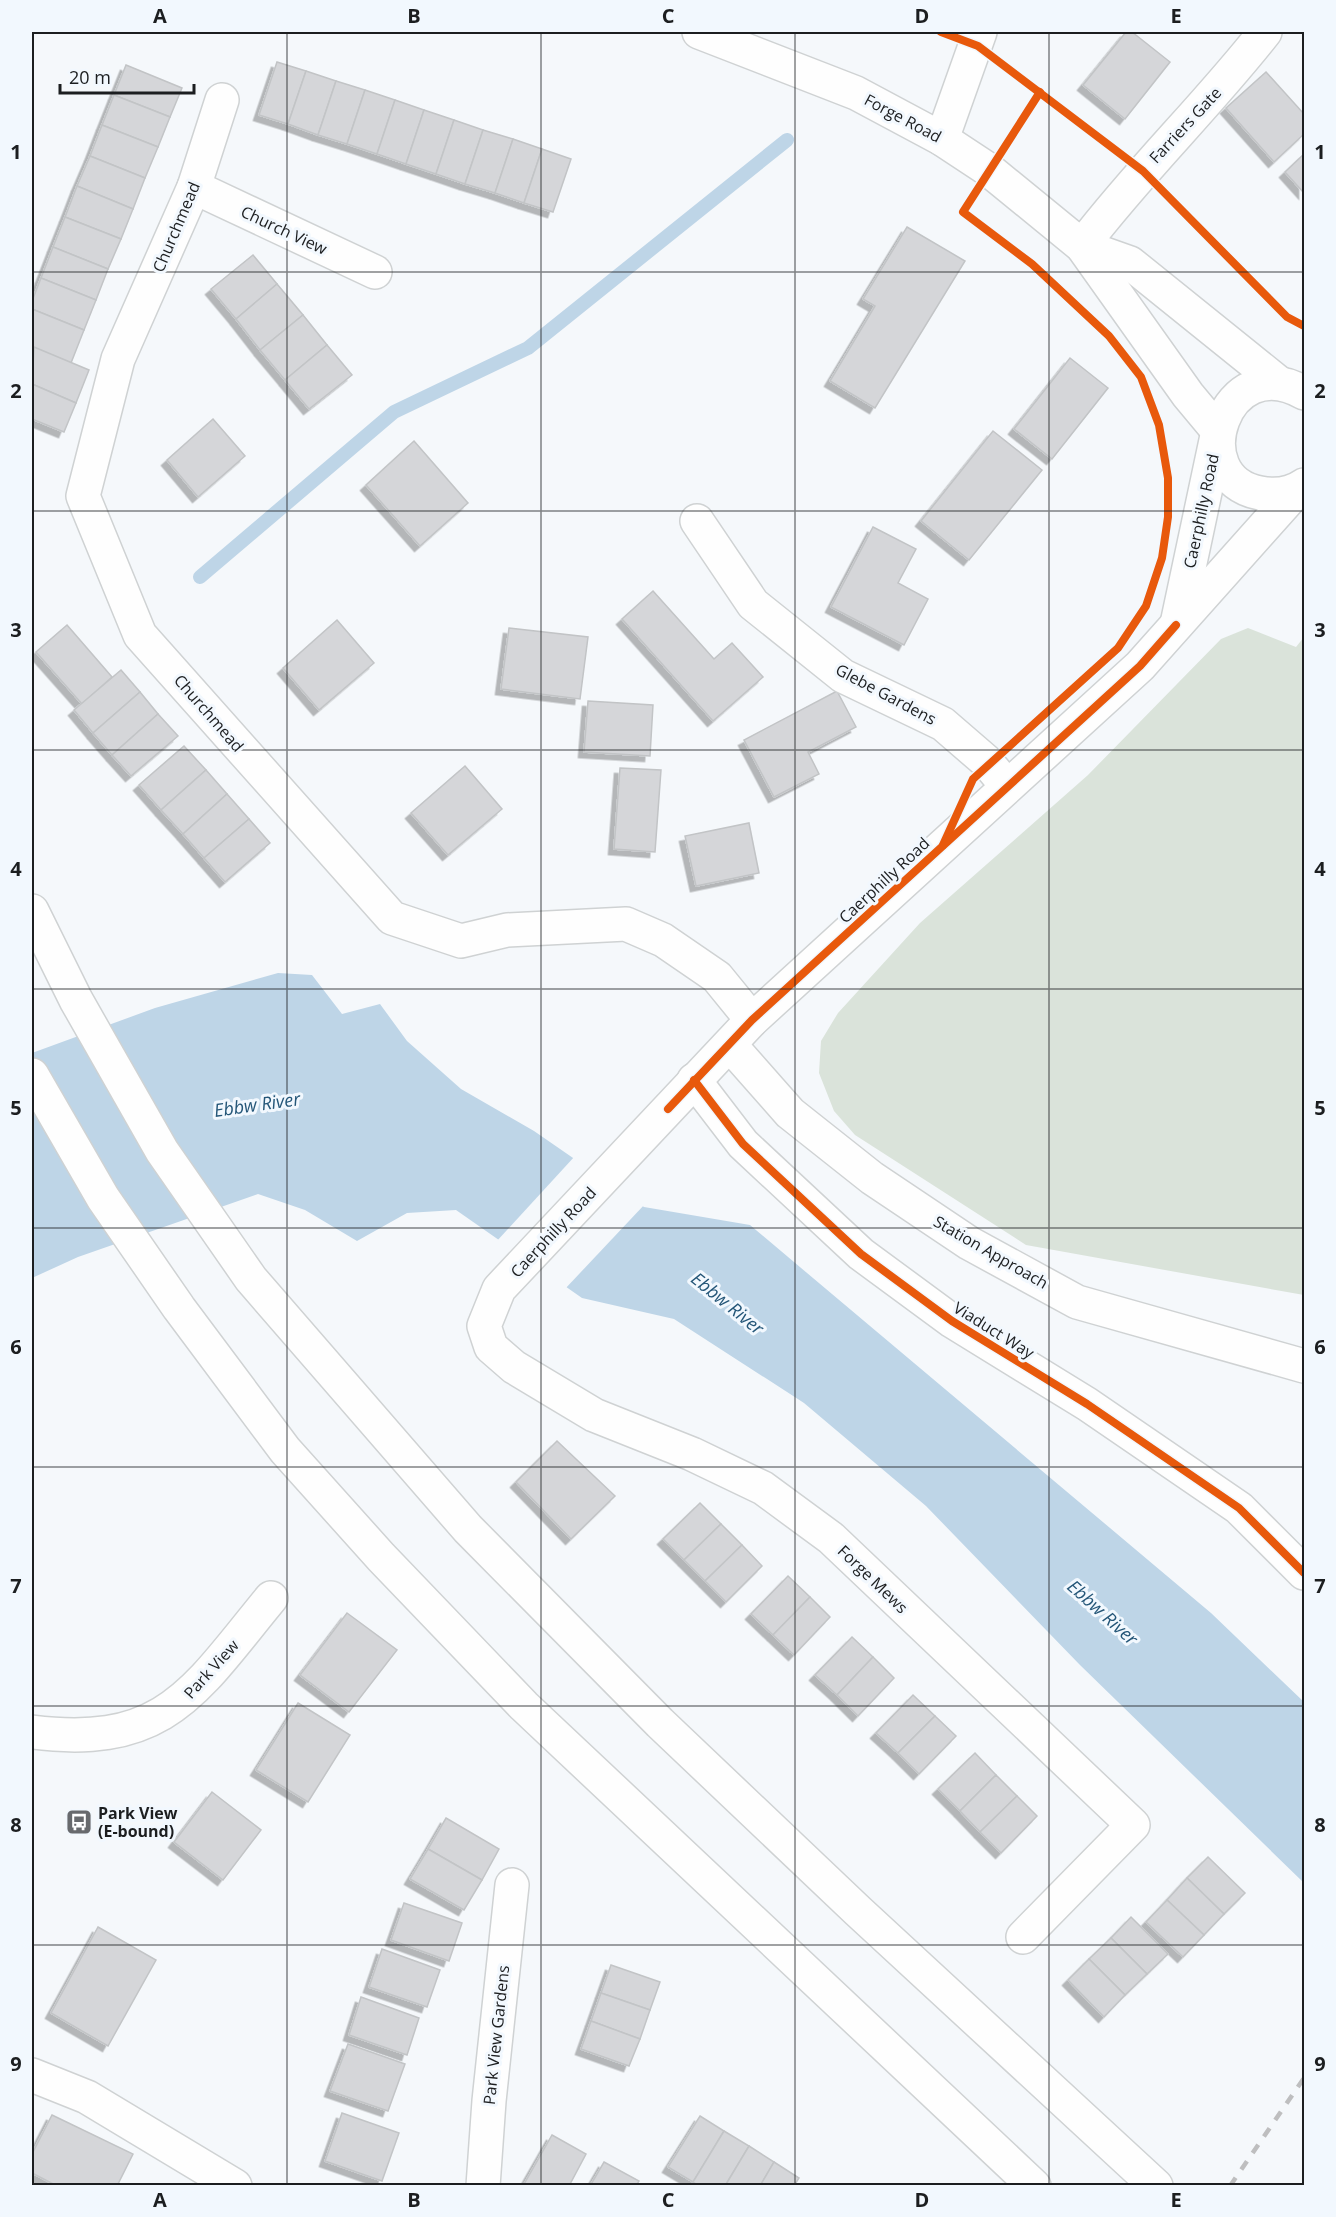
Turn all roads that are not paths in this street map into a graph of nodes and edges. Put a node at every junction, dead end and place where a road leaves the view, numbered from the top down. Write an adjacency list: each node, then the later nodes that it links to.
1 (699, 32): 5 (street, Forge Road)
2 (980, 32): 5 (street)
3 (1265, 32): 7 (street, Farriers Gate)
4 (222, 100): 6 (street, Churchmead)
5 (942, 139): 7 (street, Forge Road)
6 (194, 188): 8 (street, Church View); 16 (street, Churchmead)
7 (1082, 246): 9 (street, Forge Road); 10 (street, Forge Road)
8 (375, 272)
9 (1292, 388): 10 (street, Caerphilly Road)
10 (1218, 431): 11 (street, Caerphilly Road); 13 (street, Caerphilly Road)
11 (1301, 488): 13 (street, Caerphilly Road)
12 (697, 521): 14 (street, Glebe Gardens)
13 (1176, 626): 14 (street, Caerphilly Road)
14 (1007, 786): 16 (street, Caerphilly Road)
15 (32, 910): 31 (street)
16 (752, 1020): 17 (street, Caerphilly Road)
17 (730, 1045): 19 (street, Caerphilly Road); 21 (street, Station Approach)
18 (32, 1076): 30 (street)
19 (694, 1080): 20 (street, Caerphilly Road); 22 (street, Viaduct Way)
20 (499, 1289): 26 (street, Forge Mews)
21 (1305, 1366)
22 (1305, 1573)
23 (271, 1598): 24 (street, Park View)
24 (32, 1732)
25 (512, 1885): 29 (street, Park View Gardens)
26 (1023, 1936)
27 (32, 2075): 28 (street)
28 (235, 2186)
29 (483, 2186)
30 (1034, 2186)
31 (1156, 2186)

